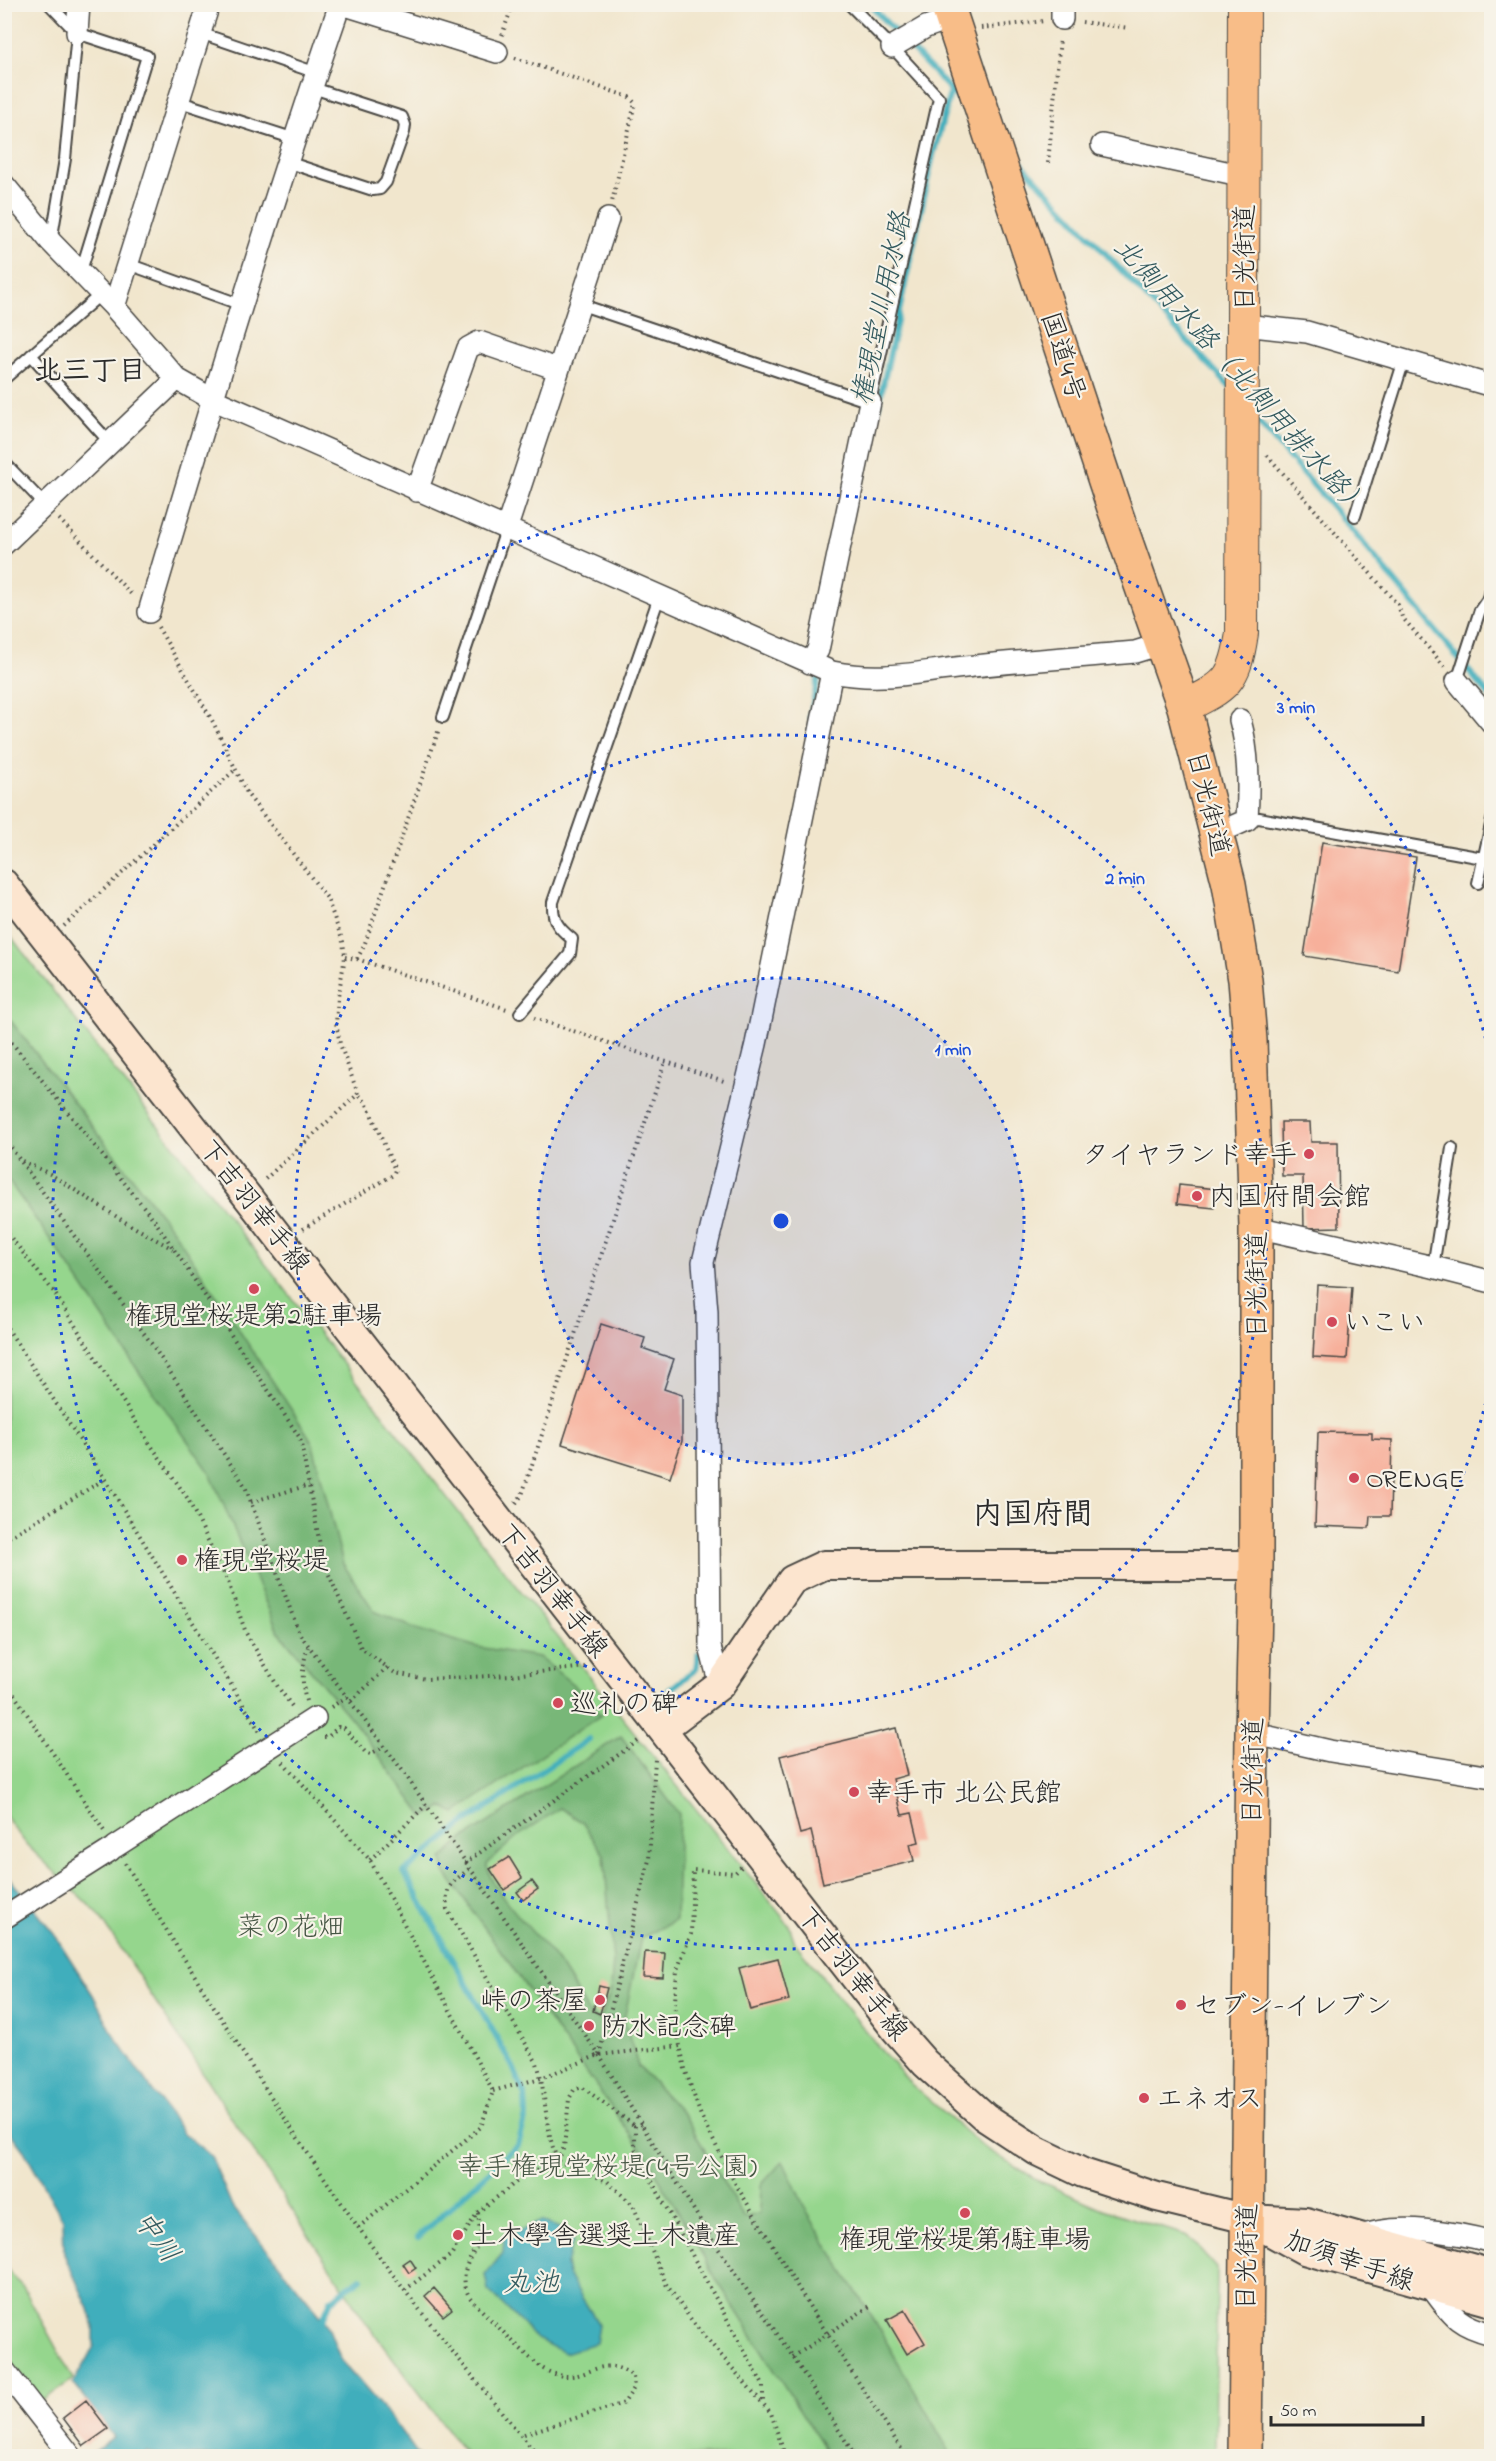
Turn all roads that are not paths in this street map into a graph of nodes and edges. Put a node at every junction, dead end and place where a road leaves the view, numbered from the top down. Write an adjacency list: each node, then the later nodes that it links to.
1 (49, 4): 8 (lane)
2 (79, 4): 8 (street)
3 (208, 4): 9 (street)
4 (341, 4): 11 (street); 12 (street)
5 (849, 4): 10 (lane)
6 (1244, 4): 17 (main road, 日光街道)
7 (950, 11): 10 (street); 45 (highway, 国道4号)
8 (77, 33): 20 (lane); 22 (lane)
9 (200, 33): 12 (lane); 13 (street)
10 (892, 47): 34 (lane)
11 (497, 52)
12 (315, 81): 14 (street); 16 (lane)
13 (177, 101): 14 (lane); 21 (street)
14 (295, 139): 16 (street)
15 (1102, 145): 17 (street)
16 (287, 162): 25 (street)
17 (1244, 176): 26 (main road, 日光街道)
18 (4, 185): 20 (street)
19 (608, 219): 24 (street)
20 (51, 242): 22 (street)
21 (128, 264): 23 (street); 25 (lane)
22 (81, 272): 23 (street)
23 (108, 300): 27 (lane); 31 (street)
24 (579, 304): 29 (street); 34 (lane)
25 (242, 305): 33 (street)
26 (1244, 325): 28 (street); 49 (main road, 日光街道)
27 (31, 355): 30 (lane); 35 (lane)
28 (1404, 360): 32 (street); 39 (lane)
29 (557, 369): 37 (street); 40 (street)
30 (4, 379)
31 (177, 379): 33 (street); 35 (street)
32 (1491, 386)
33 (212, 399): 37 (street); 44 (street)
34 (870, 402): 46 (street)
35 (111, 444): 38 (street)
36 (4, 462): 38 (lane)
37 (417, 491): 40 (street)
38 (46, 506): 41 (street)
39 (1355, 516)
40 (506, 530): 43 (street); 50 (lane)
41 (4, 544)
42 (1491, 586): 48 (lane)
43 (659, 597): 46 (street); 59 (lane)
44 (149, 612)
45 (1161, 644): 47 (street); 49 (highway, 国道4号)
46 (810, 663): 47 (street)
47 (832, 672): 65 (street)
48 (1458, 678): 52 (street)
49 (1184, 707): 55 (highway, 日光街道)
50 (443, 717)
51 (1240, 720): 53 (street)
52 (1491, 723)
53 (1247, 820): 55 (street); 56 (lane)
54 (1491, 820): 56 (lane)
55 (1218, 833): 61 (highway, 日光街道)
56 (1484, 858): 57 (lane)
57 (1478, 883)
58 (4, 884): 68 (main road, 下吉羽幸手線)
59 (520, 1013)
60 (1452, 1148): 62 (lane)
61 (1256, 1227): 62 (street); 64 (highway, 日光街道)
62 (1433, 1267): 63 (street)
63 (1491, 1282)
64 (1256, 1565): 65 (main road); 67 (highway, 日光街道)
65 (720, 1685): 68 (main road)
66 (310, 1721): 70 (street)
67 (1252, 1733): 69 (street); 71 (highway, 日光街道)
68 (654, 1739): 71 (main road, 下吉羽幸手線)
69 (1491, 1777)
70 (4, 1918)
71 (1247, 2219): 72 (main road, 加須幸手線); 75 (main road, 加須幸手線); 80 (highway, 日光街道)
72 (1359, 2237): 73 (street); 74 (main road, 加須幸手線)
73 (1491, 2242)
74 (1491, 2274)
75 (1431, 2287): 76 (main road, 加須幸手線); 77 (street)
76 (1491, 2302)
77 (1491, 2334)
78 (4, 2370): 79 (street)
79 (71, 2457)
80 (1245, 2457)

